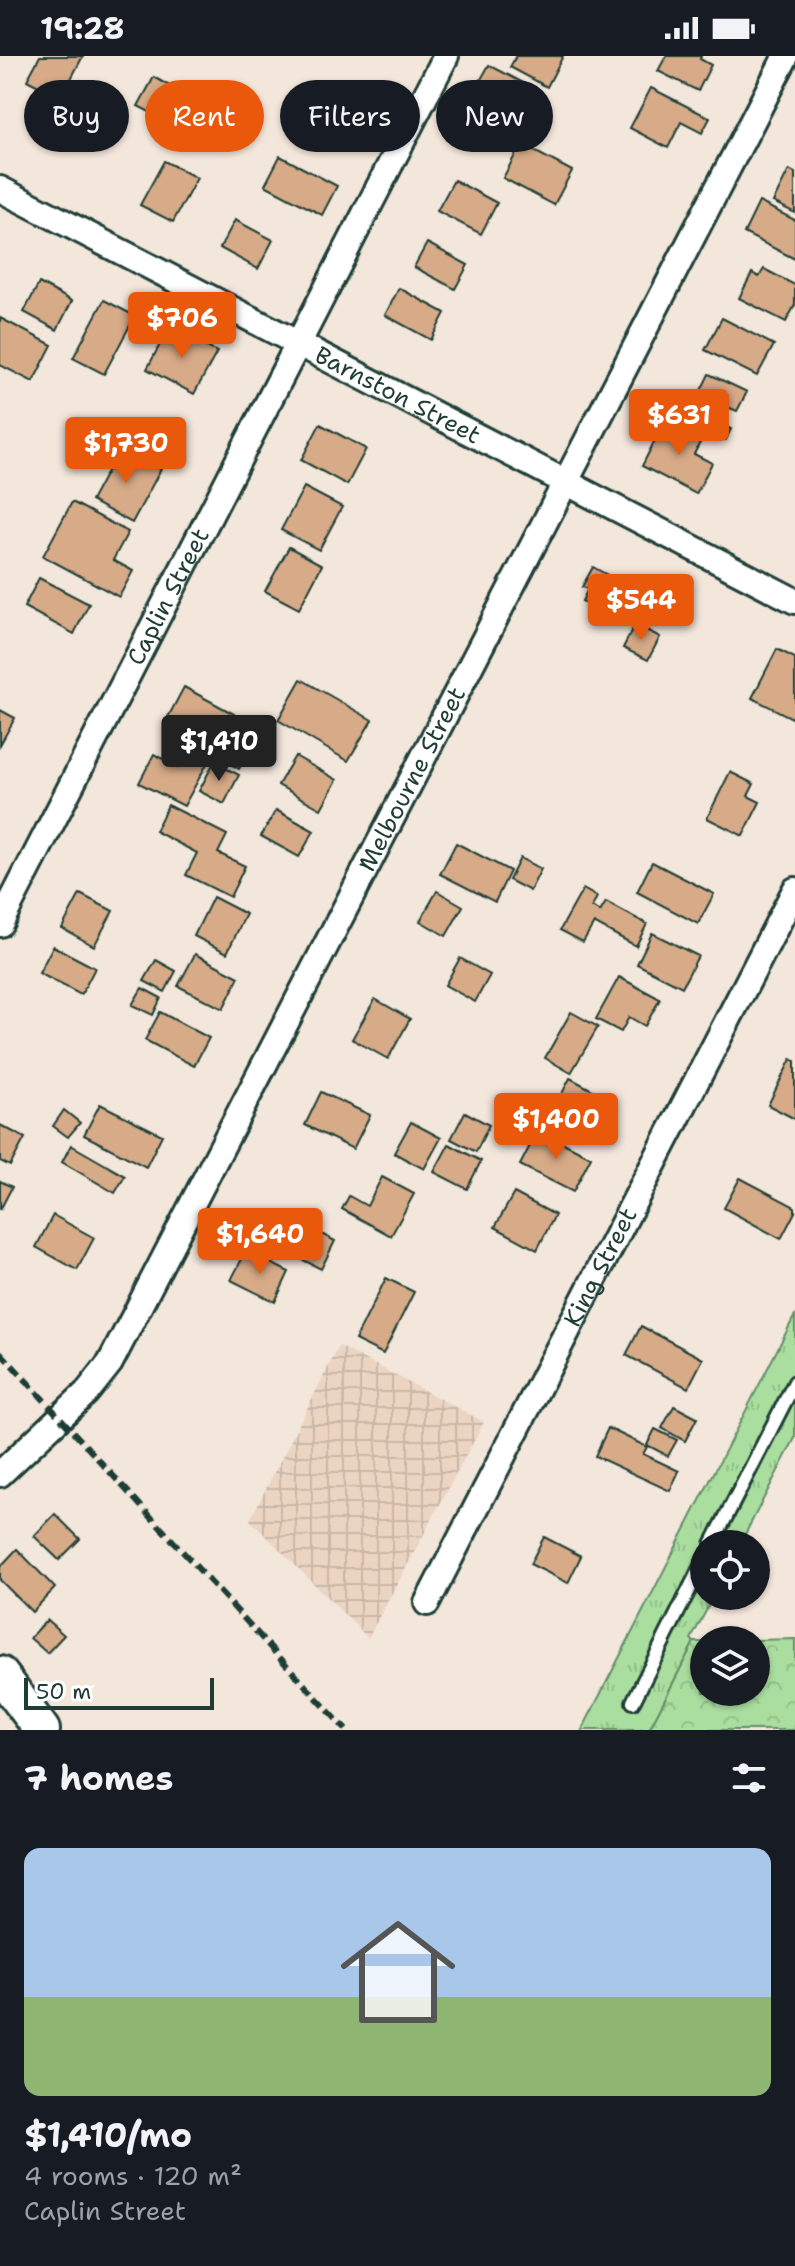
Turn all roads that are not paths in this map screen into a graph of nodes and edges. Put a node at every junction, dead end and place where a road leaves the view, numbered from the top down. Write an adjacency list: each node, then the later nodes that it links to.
1 (446, 56): 4 (street, Caplin Street)
2 (786, 56): 5 (street, Melbourne Street)
3 (0, 189): 4 (street, Barnston Street)
4 (298, 342): 5 (street, Barnston Street); 8 (street, Caplin Street)
5 (566, 481): 6 (street, Barnston Street); 10 (street, Melbourne Street)
6 (795, 601)
7 (795, 890): 13 (street, King Street)
8 (0, 924)
9 (795, 1382): 11 (lane)
10 (0, 1474)
11 (719, 1530)
12 (690, 1588): 15 (lane)
13 (427, 1603)
14 (0, 1674): 16 (street)
15 (633, 1702)
16 (42, 1730)

